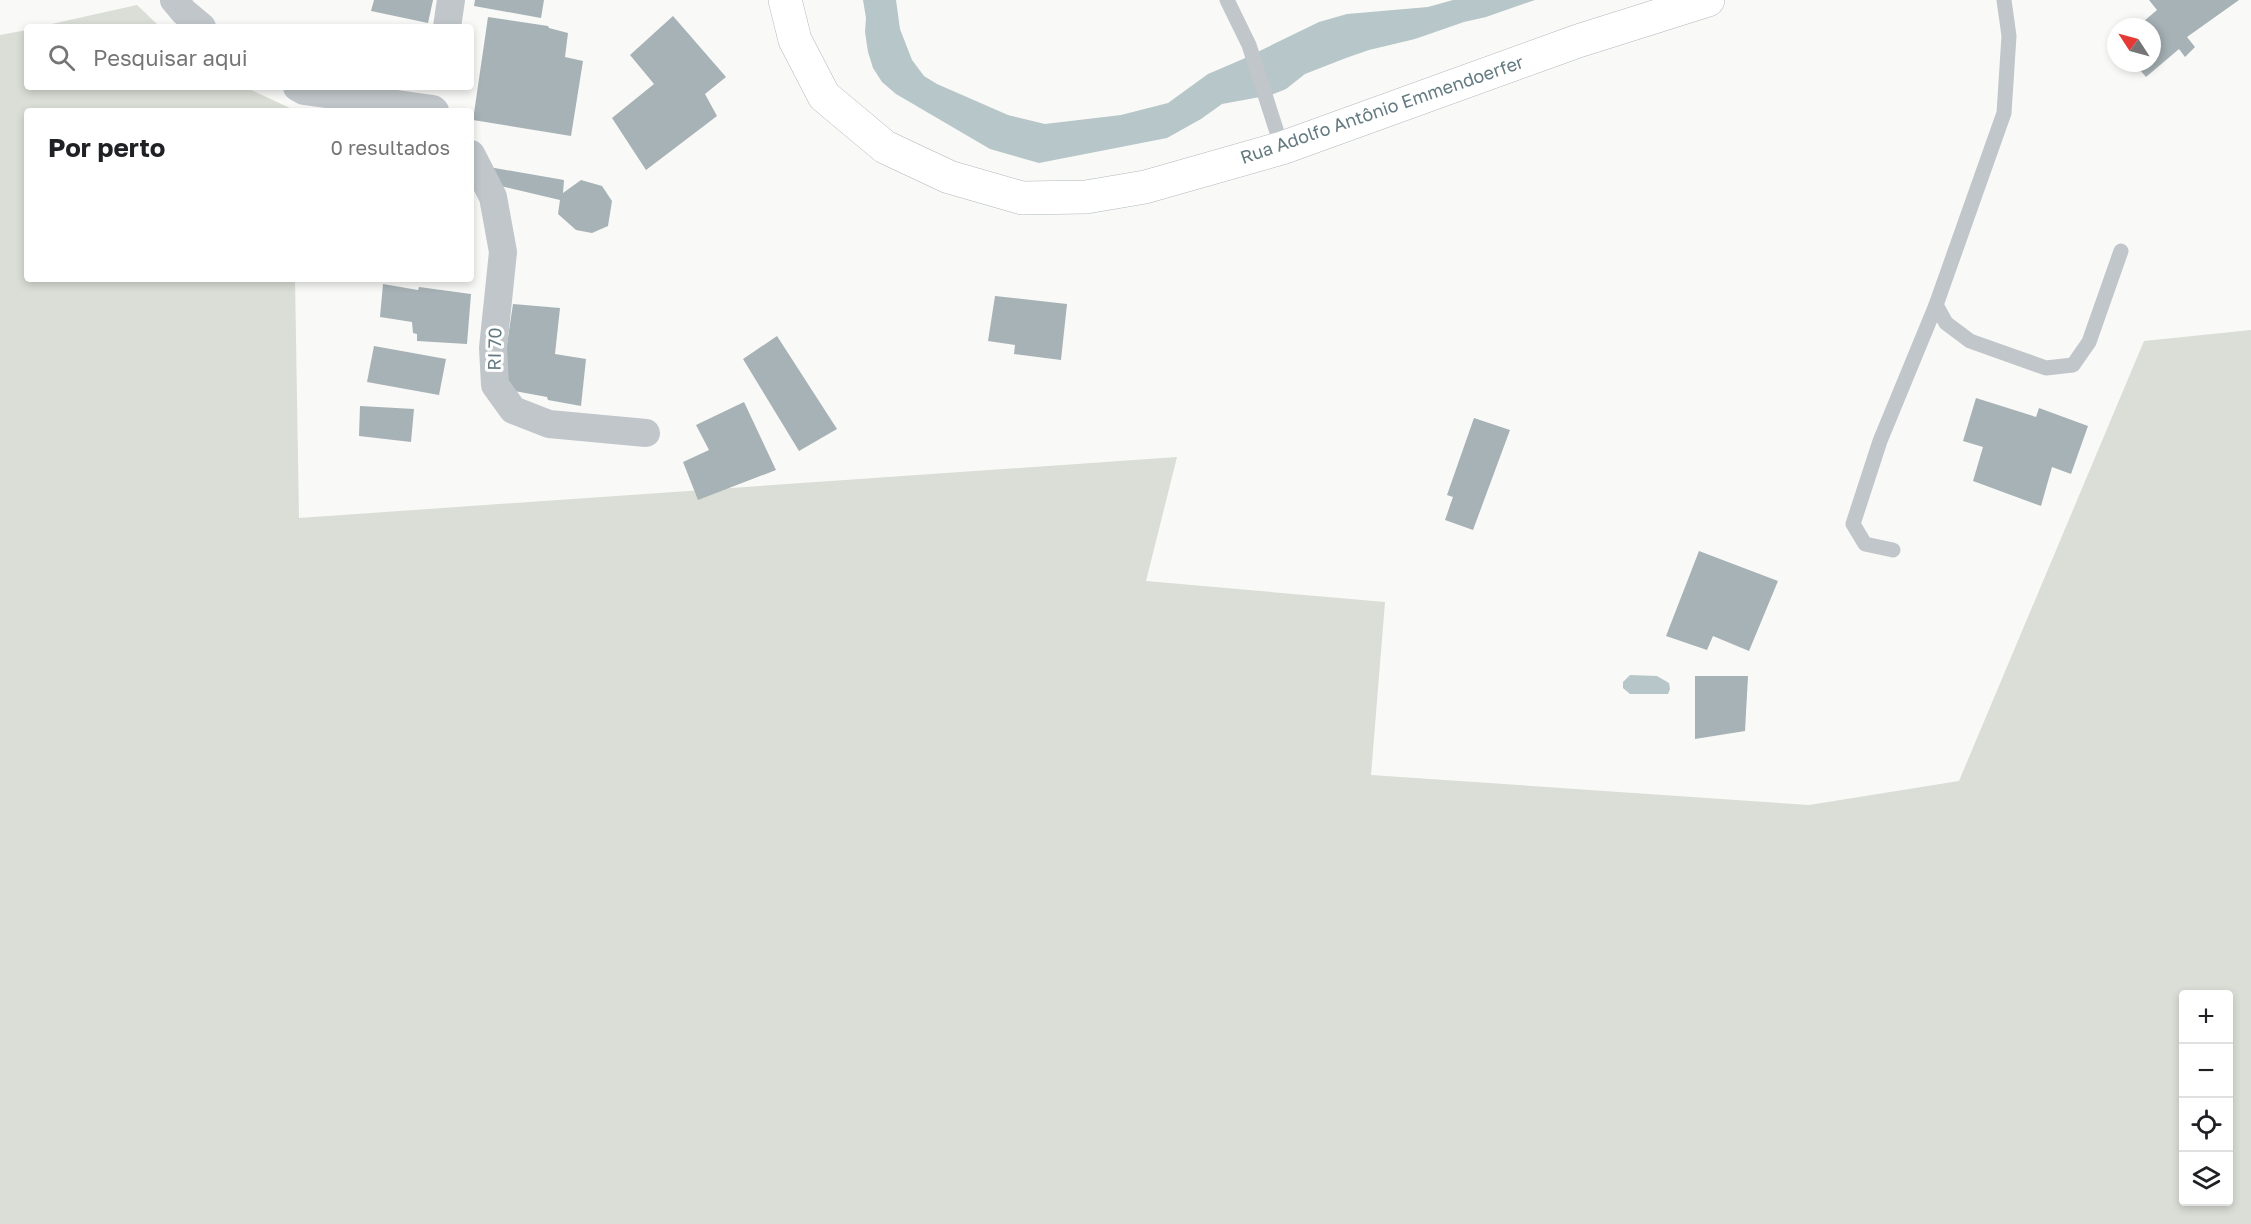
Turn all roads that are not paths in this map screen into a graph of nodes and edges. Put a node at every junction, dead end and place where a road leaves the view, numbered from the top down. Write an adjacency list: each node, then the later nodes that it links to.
1 (174, 0): 7 (street)
2 (451, 0): 8 (street)
3 (785, 0): 11 (street, Rua Adolfo Antônio Emmendoerfer)
4 (1227, 0): 11 (lane)
5 (1708, 0): 11 (street, Rua Adolfo Antônio Emmendoerfer)
6 (2004, 0): 14 (lane)
7 (198, 24)
8 (447, 24)
9 (302, 90): 10 (street)
10 (435, 102)
11 (1282, 148)
12 (474, 160): 15 (street, RI 70)
13 (2121, 251): 14 (lane)
14 (1936, 305): 16 (lane)
15 (646, 433)
16 (1893, 550)

